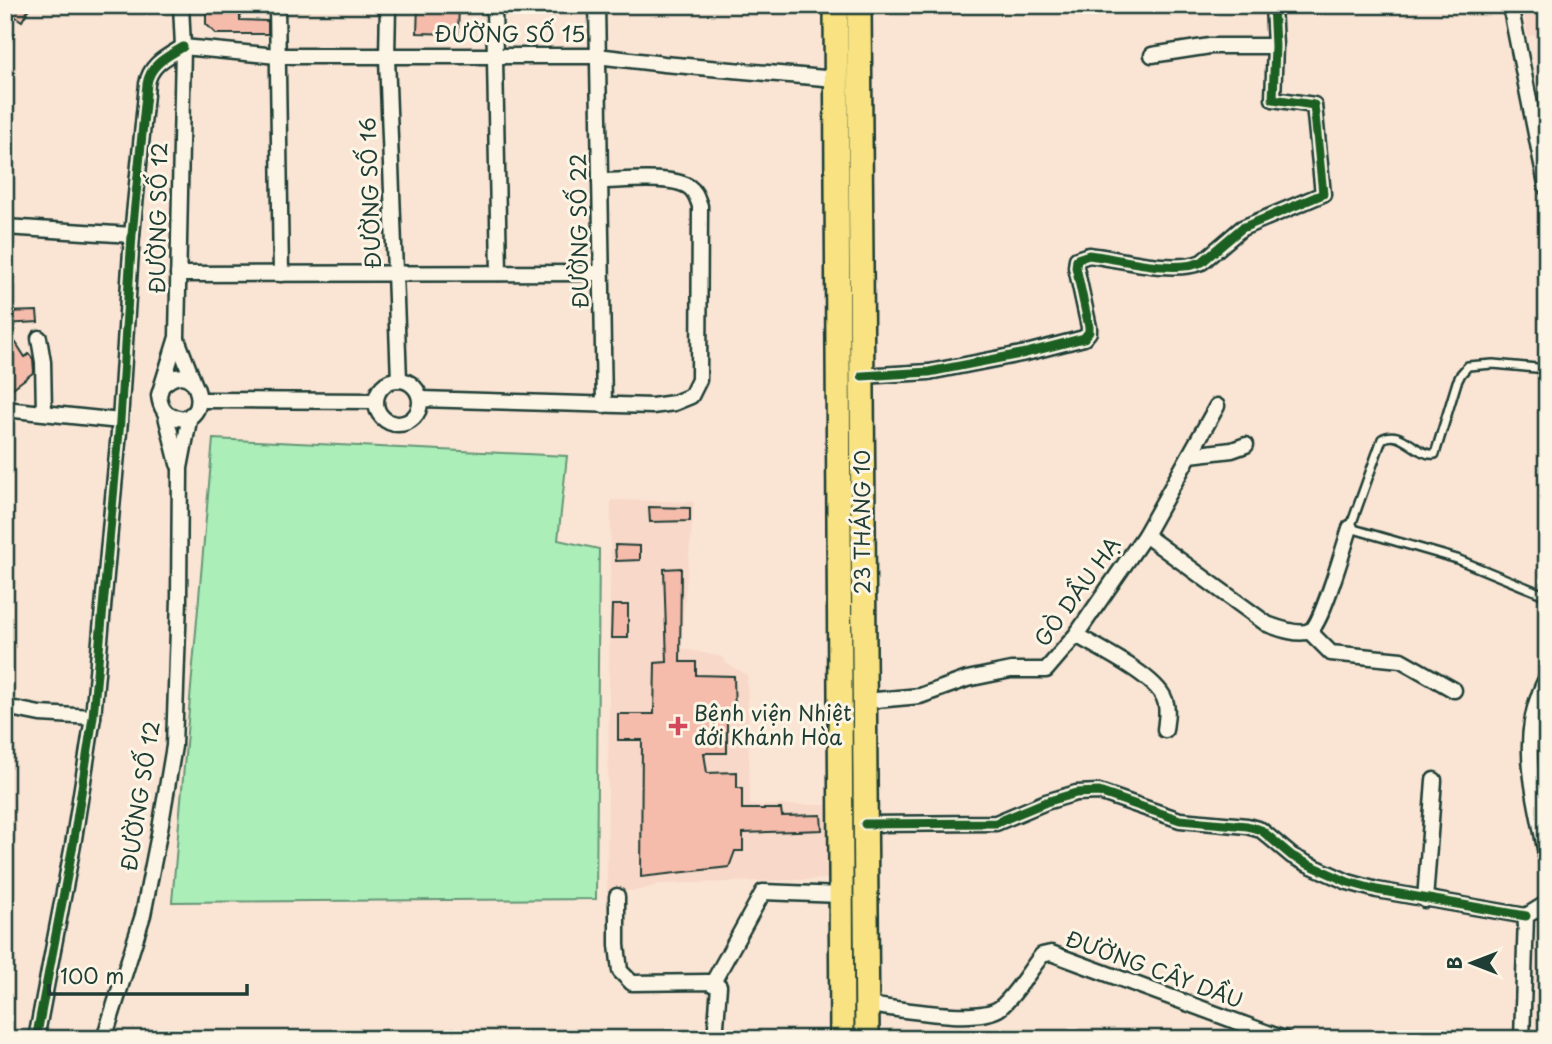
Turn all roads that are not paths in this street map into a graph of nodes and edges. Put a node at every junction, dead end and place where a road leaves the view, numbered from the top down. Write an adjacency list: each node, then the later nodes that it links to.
1 (181, 5): 10 (street)
2 (277, 5): 13 (street)
3 (388, 5): 15 (street, ĐƯỜNG SỐ 16)
4 (494, 5): 16 (street)
5 (597, 5): 14 (street)
6 (835, 5): 17 (main road, 23 THÁNG 10)
7 (859, 5): 29 (main road, 23 THÁNG 10)
8 (1273, 5): 11 (street)
9 (1510, 5): 19 (street)
10 (183, 47): 13 (street, ĐƯỜNG SỐ 15); 21 (street); 24 (street, ĐƯỜNG SỐ 12)
11 (1275, 47): 12 (street); 29 (street)
12 (1153, 55)
13 (277, 56): 15 (street, ĐƯỜNG SỐ 15); 25 (street)
14 (597, 56): 16 (street, ĐƯỜNG SỐ 15); 17 (street, ĐƯỜNG SỐ 15); 18 (street, ĐƯỜNG SỐ 22)
15 (387, 57): 16 (street, ĐƯỜNG SỐ 15); 30 (street, ĐƯỜNG SỐ 16)
16 (494, 57): 22 (street)
17 (836, 79): 61 (main road, 23 THÁNG 10)
18 (600, 181): 23 (street, ĐƯỜNG SỐ 22); 36 (street)
19 (1547, 189)
20 (5, 227): 21 (street)
21 (132, 235): 42 (street)
22 (499, 273): 23 (street); 25 (street)
23 (601, 273): 36 (street, ĐƯỜNG SỐ 22)
24 (178, 274): 25 (street); 26 (street, ĐƯỜNG SỐ 12)
25 (281, 274)
26 (177, 337): 31 (street); 32 (street, ĐƯỜNG SỐ 12)
27 (39, 338): 39 (street)
28 (1547, 369): 46 (lane)
29 (862, 376): 53 (main road, 23 THÁNG 10)
30 (399, 380): 33 (street); 35 (street)
31 (194, 383): 32 (street); 34 (street)
32 (162, 386): 40 (street)
33 (421, 399): 35 (street); 36 (street)
34 (200, 400): 35 (street); 41 (street)
35 (376, 401)
36 (604, 405)
37 (1217, 406): 44 (street)
38 (5, 409): 39 (street)
39 (44, 412): 42 (street)
40 (165, 412): 41 (street); 45 (street, ĐƯỜNG SỐ 12)
41 (190, 415): 45 (street, ĐƯỜNG SỐ 12)
42 (120, 421): 55 (street)
43 (1246, 445): 44 (street)
44 (1190, 455): 47 (street)
45 (180, 468): 70 (street, ĐƯỜNG SỐ 12)
46 (1350, 528): 48 (lane); 49 (street)
47 (1145, 535): 49 (street, GÒ DẦU HẠ); 50 (street, GÒ DẦU HẠ)
48 (1547, 596)
49 (1309, 631): 52 (street)
50 (1076, 635): 53 (street, GÒ DẦU HẠ); 56 (street)
51 (1547, 677): 58 (street)
52 (1454, 690)
53 (865, 701): 59 (main road, 23 THÁNG 10)
54 (5, 708): 55 (street)
55 (93, 717): 69 (street)
56 (1165, 730)
57 (1434, 780): 63 (street)
58 (1542, 811): 60 (street)
59 (865, 824): 63 (street); 67 (main road, 23 THÁNG 10)
60 (1547, 861)
61 (841, 895): 66 (street); 72 (main road, 23 THÁNG 10)
62 (617, 896): 66 (street)
63 (1425, 900): 65 (street)
64 (1547, 904): 65 (street)
65 (1526, 916): 75 (street)
66 (712, 984): 71 (street)
67 (867, 1004): 68 (street, ĐƯỜNG CÂY DẦU); 73 (main road, 23 THÁNG 10)
68 (1251, 1034): 74 (street, ĐƯỜNG CÂY DẦU)
69 (36, 1039)
70 (104, 1039)
71 (715, 1039)
72 (842, 1039)
73 (867, 1039)
74 (1284, 1039)
75 (1522, 1039)

